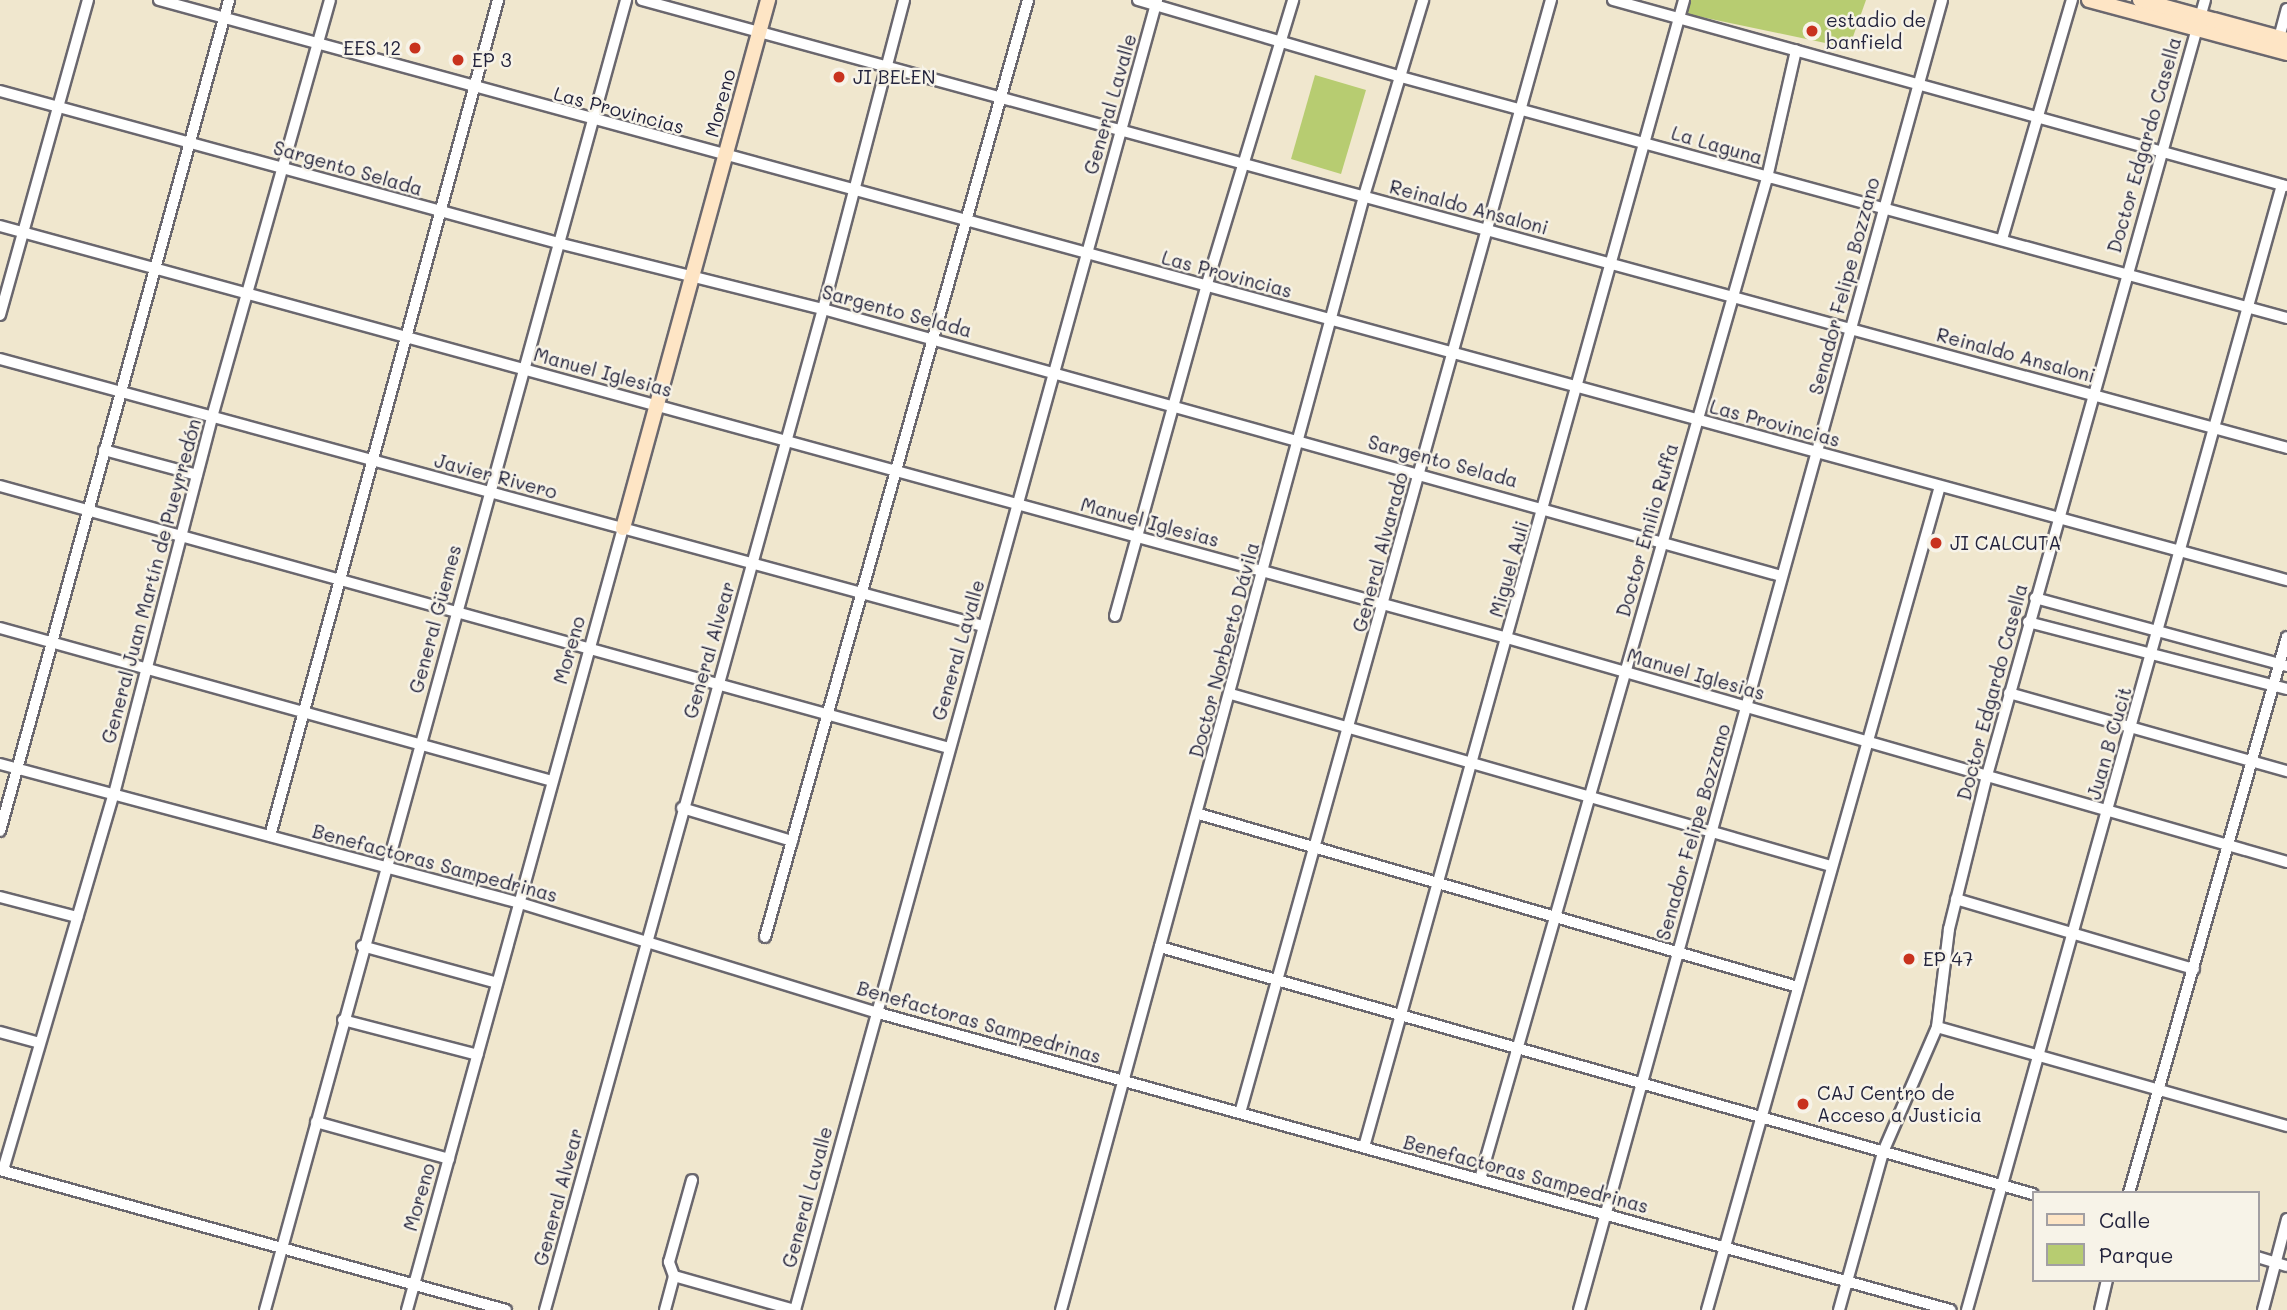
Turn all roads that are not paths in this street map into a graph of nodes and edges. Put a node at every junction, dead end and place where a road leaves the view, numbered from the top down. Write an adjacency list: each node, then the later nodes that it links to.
1 (88, 0): 39 (street)
2 (159, 0): 24 (street, Las Provincias)
3 (229, 0): 24 (street)
4 (330, 0): 29 (street, General Juan Martín de Pueyrredón)
5 (498, 0): 36 (street)
6 (626, 0): 42 (street, General Güemes)
7 (642, 0): 27 (street, Reinaldo Ansaloni)
8 (768, 0): 27 (street, Moreno)
9 (904, 0): 33 (street, General Alvear)
10 (1028, 0): 38 (street)
11 (1138, 0): 22 (street, La Laguna)
12 (1293, 0): 30 (street)
13 (1423, 0): 34 (street, Doctor Norberto Dávila)
14 (1551, 0): 40 (street, General Alvarado)
15 (1613, 0): 25 (street)
16 (1684, 0): 25 (street, Miguel Auli)
17 (1942, 0): 35 (street, Senador Felipe Bozzano)
18 (2072, 0): 41 (street)
19 (2089, 0): 26 (street)
20 (2140, 0): 26 (street)
21 (2204, 0): 26 (street, Doctor Edgardo Casella)
22 (1156, 2): 30 (street, La Laguna); 43 (street, General Lavalle)
23 (2287, 9): 28 (street)
24 (224, 18): 29 (street, Las Provincias); 44 (street)
25 (1679, 18): 31 (street); 45 (street, Miguel Auli)
26 (2198, 22): 28 (street); 32 (street); 46 (street, Doctor Edgardo Casella)
27 (760, 32): 33 (street, Reinaldo Ansaloni); 47 (street, Moreno)
28 (2283, 39)
29 (319, 43): 36 (street, Las Provincias); 49 (street, General Juan Martín de Pueyrredón)
30 (1283, 43): 34 (street, La Laguna); 48 (street)
31 (1796, 50): 35 (street); 50 (street, Doctor Emilio Ruffa)
32 (2287, 52)
33 (886, 66): 38 (street, Reinaldo Ansaloni); 52 (street, General Alvear)
34 (1401, 77): 40 (street, La Laguna); 53 (street, Doctor Norberto Dávila)
35 (1918, 84): 41 (street); 54 (street, Senador Felipe Bozzano)
36 (474, 88): 42 (street, Las Provincias); 55 (street)
37 (0, 91): 39 (street, Sargento Selada)
38 (1001, 97): 43 (street, Reinaldo Ansaloni); 56 (street)
39 (59, 108): 44 (street, Sargento Selada); 59 (street)
40 (1523, 109): 45 (street, La Laguna); 58 (street, General Alvarado)
41 (2038, 119): 46 (street); 60 (street)
42 (592, 120): 47 (street, Las Provincias); 61 (street, General Güemes)
43 (1121, 130): 48 (street, Reinaldo Ansaloni); 62 (street, General Lavalle)
44 (189, 141): 49 (street, Sargento Selada); 64 (street)
45 (1647, 144): 50 (street, La Laguna); 63 (street, Miguel Auli)
46 (2160, 151): 51 (street); 65 (street, Doctor Edgardo Casella)
47 (726, 156): 52 (street, Las Provincias); 66 (street, Moreno)
48 (1243, 163): 53 (street, Reinaldo Ansaloni); 67 (street)
49 (282, 168): 55 (street, Sargento Selada); 68 (street, General Juan Martín de Pueyrredón)
50 (1767, 178): 54 (street, La Laguna); 69 (street, Doctor Emilio Ruffa)
51 (2285, 186): 70 (street, Juan B Cucit)
52 (852, 191): 56 (street, Las Provincias); 71 (street, General Alvear)
53 (1364, 196): 58 (street, Reinaldo Ansaloni); 74 (street, Doctor Norberto Dávila)
54 (1884, 205): 60 (street, La Laguna); 75 (street, Senador Felipe Bozzano)
55 (441, 212): 61 (street, Sargento Selada); 76 (street)
56 (966, 222): 62 (street, Las Provincias); 77 (street)
57 (0, 226): 59 (street, Manuel Iglesias)
58 (1488, 230): 63 (street, Reinaldo Ansaloni); 78 (street, General Alvarado)
59 (23, 232): 64 (street, Manuel Iglesias); 72 (street)
60 (2002, 239): 65 (street, La Laguna)
61 (558, 243): 66 (street, Sargento Selada); 80 (street, General Güemes)
62 (1086, 254): 67 (street, Las Provincias); 81 (street, General Lavalle)
63 (1612, 264): 69 (street, Reinaldo Ansaloni); 82 (street, Miguel Auli)
64 (153, 267): 68 (street, Manuel Iglesias); 83 (street)
65 (2125, 275): 70 (street, La Laguna); 84 (street, Doctor Edgardo Casella)
66 (691, 276): 71 (street, Sargento Selada); 85 (street, Moreno)
67 (1206, 287): 74 (street, Las Provincias); 86 (street)
68 (247, 293): 76 (street, Manuel Iglesias); 87 (street, General Juan Martín de Pueyrredón)
69 (1730, 296): 75 (street, Reinaldo Ansaloni); 88 (street, Doctor Emilio Ruffa)
70 (2248, 308): 73 (street, La Laguna); 89 (street, Juan B Cucit)
71 (823, 309): 77 (street, Sargento Selada); 91 (street, General Alvear)
72 (0, 314)
73 (2287, 318)
74 (1331, 321): 78 (street, Las Provincias); 90 (street, Doctor Norberto Dávila)
75 (1851, 328): 84 (street, Reinaldo Ansaloni); 94 (street, Senador Felipe Bozzano)
76 (406, 337): 80 (street, Manuel Iglesias); 95 (street)
77 (933, 339): 81 (street, Sargento Selada); 96 (street)
78 (1452, 354): 82 (street, Las Provincias); 97 (street, General Alvarado)
79 (0, 359): 83 (street, Javier Rivero)
80 (523, 368): 85 (street, Manuel Iglesias); 101 (street, General Güemes)
81 (1053, 372): 86 (street, Sargento Selada); 102 (street, General Lavalle)
82 (1579, 386): 88 (street, Las Provincias); 103 (street, Miguel Auli)
83 (120, 391): 87 (street, Javier Rivero); 93 (street)
84 (2091, 394): 89 (street, Reinaldo Ansaloni); 105 (street, Doctor Edgardo Casella)
85 (657, 405): 91 (street, Manuel Iglesias); 106 (street, Moreno)
86 (1174, 405): 90 (street, Sargento Selada); 107 (street)
87 (212, 416): 95 (street, Javier Rivero); 98 (street, General Juan Martín de Pueyrredón)
88 (1697, 420): 94 (street, Las Provincias); 109 (street, Doctor Emilio Ruffa)
89 (2215, 427): 92 (street, Reinaldo Ansaloni); 110 (street, Juan B Cucit)
90 (1298, 439): 97 (street, Sargento Selada); 112 (street, Doctor Norberto Dávila)
91 (786, 441): 96 (street, Manuel Iglesias); 111 (street, General Alvear)
92 (2287, 448)
93 (103, 450): 98 (street); 104 (street)
94 (1816, 452): 100 (street, Las Provincias); 113 (street, Senador Felipe Bozzano)
95 (372, 460): 101 (street, Javier Rivero); 114 (street)
96 (896, 471): 102 (street, Manuel Iglesias); 116 (street)
97 (1419, 473): 103 (street, Sargento Selada); 118 (street, General Alvarado)
98 (197, 475): 108 (street, General Juan Martín de Pueyrredón)
99 (0, 486): 104 (street)
100 (1940, 486): 105 (street, Las Provincias); 143 (street)
101 (488, 492): 106 (street, Javier Rivero); 119 (street, General Güemes)
102 (1017, 504): 107 (street, Manuel Iglesias); 122 (street, General Lavalle)
103 (1546, 508): 109 (street, Sargento Selada); 126 (street, Miguel Auli)
104 (87, 510): 108 (street); 127 (street)
105 (2057, 518): 110 (street, Las Provincias); 117 (street, Doctor Edgardo Casella)
106 (623, 528): 111 (street, Javier Rivero); 128 (street, Moreno)
107 (1138, 537): 112 (street, Manuel Iglesias); 120 (street)
108 (181, 538): 114 (street); 131 (street, General Juan Martín de Pueyrredón)
109 (1661, 544): 113 (street, Sargento Selada); 132 (street, Doctor Emilio Ruffa)
110 (2180, 551): 115 (street, Las Provincias); 124 (street, Juan B Cucit)
111 (752, 563): 116 (street, Javier Rivero); 133 (street, General Alvear)
112 (1263, 571): 118 (street, Manuel Iglesias); 137 (street, Doctor Norberto Dávila)
113 (1781, 576): 138 (street, Senador Felipe Bozzano)
114 (340, 580): 119 (street); 139 (street)
115 (2287, 580)
116 (862, 593): 122 (street, Javier Rivero); 140 (street)
117 (2035, 598): 121 (street, Doctor Edgardo Casella); 124 (street)
118 (1383, 606): 126 (street, Manuel Iglesias); 142 (street, General Alvarado)
119 (455, 611): 128 (street); 144 (street, General Güemes)
120 (1115, 616)
121 (2028, 622): 129 (street); 136 (street, Doctor Edgardo Casella)
122 (983, 626): 145 (street, General Lavalle)
123 (0, 628): 127 (street)
124 (2158, 632): 129 (street, Juan B Cucit); 130 (street)
125 (2287, 637): 130 (street)
126 (1507, 638): 132 (street, Manuel Iglesias); 147 (street, Miguel Auli)
127 (51, 642): 131 (street); 149 (street)
128 (590, 649): 133 (street); 152 (street, Moreno)
129 (2151, 655): 134 (street); 141 (street, Juan B Cucit)
130 (2283, 665): 134 (street)
131 (146, 668): 139 (street); 153 (street, General Juan Martín de Pueyrredón)
132 (1623, 671): 138 (street, Manuel Iglesias); 154 (street, Doctor Emilio Ruffa)
133 (717, 684): 140 (street); 155 (street, General Alvear)
134 (2273, 685): 135 (street); 146 (street)
135 (2287, 689)
136 (2009, 693): 141 (street); 151 (street, Doctor Edgardo Casella)
137 (1231, 694): 142 (street); 157 (street, Doctor Norberto Dávila)
138 (1746, 706): 143 (street, Manuel Iglesias); 159 (street, Senador Felipe Bozzano)
139 (304, 711): 144 (street); 160 (street)
140 (827, 715): 145 (street); 161 (street)
141 (2131, 726): 146 (street); 156 (street, Juan B Cucit)
142 (1349, 728): 147 (street); 163 (street, General Alvarado)
143 (1868, 741): 151 (street, Manuel Iglesias); 166 (street)
144 (418, 744): 152 (street); 165 (street, General Güemes)
145 (949, 748): 183 (street, General Lavalle)
146 (2253, 761): 150 (street); 162 (street)
147 (1470, 763): 154 (street); 167 (street, Miguel Auli)
148 (0, 764): 149 (street, Benefactoras Sampedrinas)
149 (17, 769): 153 (street, Benefactoras Sampedrinas); 158 (street)
150 (2287, 771)
151 (1986, 779): 156 (street, Manuel Iglesias); 169 (street, Doctor Edgardo Casella)
152 (552, 781): 170 (street, Moreno)
153 (114, 794): 160 (street, Benefactoras Sampedrinas); 171 (street, General Juan Martín de Pueyrredón)
154 (1590, 797): 159 (street); 172 (street, Doctor Emilio Ruffa)
155 (682, 808): 161 (street); 175 (street, General Alvear)
156 (2108, 812): 162 (street, Manuel Iglesias); 173 (street, Juan B Cucit)
157 (1199, 814): 163 (street); 177 (street, Doctor Norberto Dávila)
158 (0, 831)
159 (1711, 832): 166 (street); 178 (street, Senador Felipe Bozzano)
160 (270, 836): 165 (street, Benefactoras Sampedrinas)
161 (792, 841): 174 (street)
162 (2227, 846): 164 (street, Manuel Iglesias); 179 (street)
163 (1316, 848): 167 (street); 180 (street, General Alvarado)
164 (2287, 862)
165 (383, 866): 170 (street, Benefactoras Sampedrinas); 176 (street, General Güemes)
166 (1831, 866): 182 (street)
167 (1437, 883): 172 (street); 184 (street, Miguel Auli)
168 (0, 897): 171 (street)
169 (1956, 899): 173 (street); 186 (street, Doctor Edgardo Casella)
170 (520, 903): 175 (street, Benefactoras Sampedrinas); 181 (street, Moreno)
171 (77, 918): 188 (street, General Juan Martín de Pueyrredón)
172 (1557, 918): 178 (street); 189 (street, Doctor Emilio Ruffa)
173 (2072, 934): 179 (street); 190 (street, Juan B Cucit)
174 (765, 937)
175 (647, 941): 183 (street, Benefactoras Sampedrinas); 222 (street, General Alvear)
176 (362, 946): 181 (street); 185 (street, General Güemes)
177 (1160, 947): 180 (street); 192 (street, Doctor Norberto Dávila)
178 (1678, 952): 182 (street); 193 (street, Senador Felipe Bozzano)
179 (2194, 969): 194 (street)
180 (1278, 982): 184 (street); 195 (street, General Alvarado)
181 (497, 983): 191 (street, Moreno)
182 (1798, 987): 196 (street)
183 (875, 1012): 192 (street, Benefactoras Sampedrinas); 224 (street, General Lavalle)
184 (1401, 1016): 189 (street); 199 (street, Miguel Auli)
185 (343, 1020): 191 (street); 197 (street, General Güemes)
186 (1937, 1027): 190 (street); 200 (street, Doctor Edgardo Casella)
187 (0, 1032): 188 (street)
188 (40, 1043): 202 (street, General Juan Martín de Pueyrredón)
189 (1518, 1049): 193 (street); 203 (street, Doctor Emilio Ruffa)
190 (2040, 1054): 194 (street); 205 (street, Juan B Cucit)
191 (478, 1055): 201 (street, Moreno)
192 (1122, 1080): 195 (street, Benefactoras Sampedrinas); 225 (street, Doctor Norberto Dávila)
193 (1641, 1084): 196 (street); 208 (street, Senador Felipe Bozzano)
194 (2158, 1088): 198 (street); 206 (street)
195 (1241, 1113): 199 (street, Benefactoras Sampedrinas)
196 (1761, 1118): 200 (street); 210 (street)
197 (316, 1122): 201 (street); 211 (street, General Güemes)
198 (2287, 1126)
199 (1364, 1147): 203 (street, Benefactoras Sampedrinas)
200 (1883, 1152): 205 (street); 216 (street, Doctor Edgardo Casella)
201 (449, 1159): 218 (street, Moreno)
202 (2, 1170): 211 (street)
203 (1480, 1179): 208 (street, Benefactoras Sampedrinas)
204 (692, 1180): 215 (street)
205 (2003, 1186): 207 (street); 230 (street, Juan B Cucit)
206 (2130, 1191)
207 (2032, 1194)
208 (1605, 1214): 210 (street, Benefactoras Sampedrinas); 226 (street, Senador Felipe Bozzano)
209 (2287, 1219): 213 (street)
210 (1725, 1247): 216 (street, Benefactoras Sampedrinas); 227 (street)
211 (282, 1248): 218 (street); 219 (street, General Güemes)
212 (2259, 1258): 213 (street)
213 (2275, 1262): 214 (street); 232 (street)
214 (2287, 1266)
215 (674, 1276): 223 (street); 224 (street)
216 (1847, 1281): 228 (street, Doctor Edgardo Casella); 229 (street, Benefactoras Sampedrinas)
217 (2107, 1282): 231 (street)
218 (414, 1284): 220 (street, Moreno); 221 (street)
219 (265, 1310)
220 (407, 1310)
221 (506, 1310)
222 (545, 1310)
223 (665, 1310)
224 (795, 1310)
225 (1060, 1310)
226 (1578, 1310)
227 (1707, 1310)
228 (1839, 1310)
229 (1950, 1310)
230 (1967, 1310)
231 (2100, 1310)
232 (2263, 1310)

